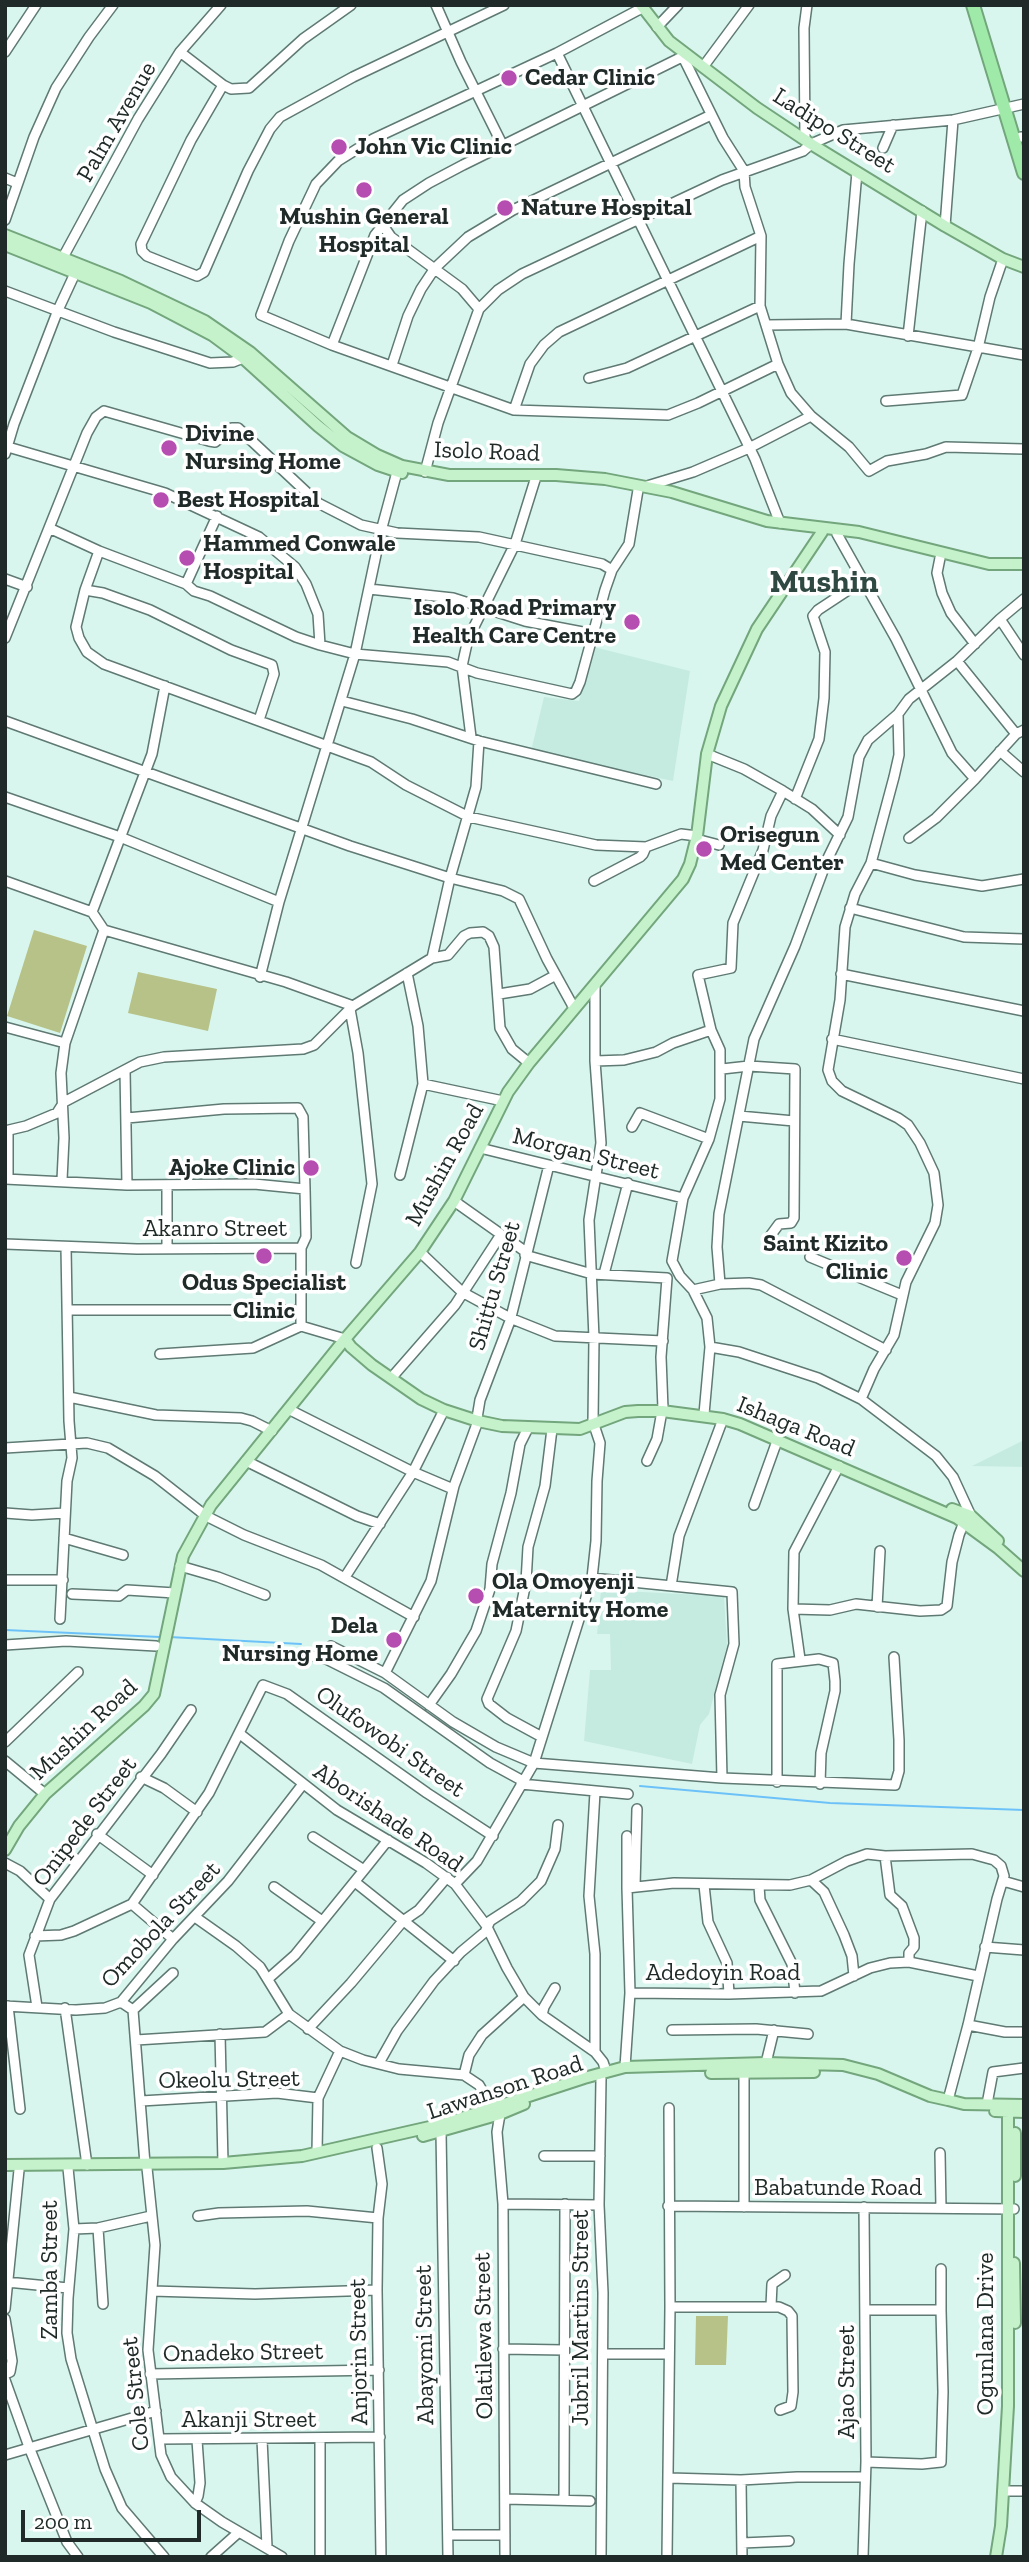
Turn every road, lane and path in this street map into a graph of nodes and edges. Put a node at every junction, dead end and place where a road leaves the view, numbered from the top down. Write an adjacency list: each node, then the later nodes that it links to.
1 (36, 5): 15 (street)
2 (113, 5): 36 (street)
3 (220, 5): 16 (street, Palm Avenue)
4 (351, 5): 20 (street)
5 (436, 5): 14 (street)
6 (504, 5): 14 (street)
7 (678, 5): 13 (street)
8 (749, 5): 19 (street)
9 (807, 5): 28 (street)
10 (973, 5): 23 (highway)
11 (982, 5): 23 (highway)
12 (641, 7): 13 (main road, Ladipo Street); 17 (street)
13 (657, 27): 18 (main road, Ladipo Street)
14 (447, 33): 20 (street); 21 (street)
15 (5, 52)
16 (180, 52): 20 (street); 46 (street, Palm Avenue)
17 (557, 53): 21 (street); 22 (street)
18 (684, 56): 19 (main road, Ladipo Street); 22 (street); 24 (street)
19 (703, 68): 28 (main road, Ladipo Street)
20 (223, 85)
21 (474, 91): 29 (street); 59 (street)
22 (583, 106): 29 (street); 31 (street)
23 (1013, 106): 25 (street); 27 (highway); 34 (highway)
24 (711, 115): 31 (street); 32 (street)
25 (953, 120): 26 (street); 41 (street)
26 (893, 125): 28 (street); 30 (street)
27 (1023, 140)
28 (808, 142): 32 (street); 33 (main road, Ladipo Street)
29 (503, 146): 40 (street)
30 (883, 148)
31 (612, 164): 39 (street); 48 (street)
32 (744, 171): 39 (street); 43 (street)
33 (858, 172): 37 (main road, Ladipo Street); 55 (street)
34 (1024, 173)
35 (5, 178): 36 (street)
36 (17, 183): 38 (street)
37 (922, 211): 41 (main road, Ladipo Street); 58 (street)
38 (5, 220)
39 (640, 220): 50 (street); 53 (street)
40 (382, 224): 48 (street); 59 (street)
41 (945, 226): 45 (main road, Ladipo Street)
42 (5, 235): 46 (main road, Isolo Road)
43 (761, 236): 50 (street); 52 (street)
44 (5, 245): 46 (main road, Isolo Road)
45 (1003, 259): 47 (main road, Ladipo Street); 60 (street)
46 (61, 262): 49 (main road, Isolo Road)
47 (1024, 267)
48 (435, 268): 53 (street); 64 (street)
49 (77, 269): 54 (street); 62 (main road, Isolo Road); 71 (main road, Isolo Road)
50 (667, 279): 57 (street); 69 (street)
51 (5, 291): 54 (street)
52 (761, 306): 56 (street); 57 (street)
53 (479, 309): 66 (street)
54 (58, 310): 62 (street); 74 (street)
55 (846, 324): 56 (street); 58 (street)
56 (767, 325): 63 (street)
57 (695, 335): 65 (street); 67 (street)
58 (908, 336): 60 (street)
59 (332, 345): 64 (street)
60 (978, 348): 61 (street); 68 (street)
61 (1024, 355)
62 (243, 358): 71 (main road, Isolo Road)
63 (778, 364): 67 (street); 70 (street)
64 (392, 365): 66 (street)
65 (589, 378)
66 (450, 388): 69 (street); 77 (street)
67 (723, 391): 69 (street); 72 (street)
68 (886, 401)
69 (514, 410)
70 (811, 416): 72 (street); 73 (street)
71 (315, 417): 76 (main road, Isolo Road); 77 (main road, Isolo Road)
72 (749, 448): 80 (street); 82 (street)
73 (1024, 450)
74 (7, 451): 75 (street)
75 (74, 466): 81 (street); 83 (street); 84 (street)
76 (397, 472): 78 (main road, Isolo Road); 84 (street)
77 (425, 472): 78 (main road, Isolo Road)
78 (501, 478): 79 (main road, Isolo Road); 80 (main road, Isolo Road)
79 (535, 480): 80 (main road, Isolo Road); 87 (street)
80 (642, 488): 82 (main road, Isolo Road); 85 (main road, Isolo Road); 91 (street)
81 (218, 516): 94 (street); 104 (street)
82 (780, 523): 90 (main road, Isolo Road)
83 (49, 528): 88 (street); 95 (street)
84 (381, 531): 87 (street); 96 (street)
85 (822, 532): 86 (main road, Isolo Road); 119 (main road, Mushin Road)
86 (837, 534): 89 (main road, Isolo Road); 93 (street)
87 (515, 544): 91 (street); 99 (street)
88 (99, 551): 94 (street); 97 (street)
89 (940, 558): 90 (main road, Isolo Road); 103 (street)
90 (1024, 566)
91 (612, 569): 101 (street)
92 (5, 579): 95 (street)
93 (862, 581): 110 (street); 126 (street)
94 (186, 584): 104 (street)
95 (27, 587): 102 (street)
96 (369, 589): 99 (street); 105 (street)
97 (85, 590): 109 (street); 113 (street)
98 (1024, 599): 100 (street)
99 (482, 606): 101 (street); 108 (street)
100 (1000, 619): 103 (street); 106 (street)
101 (593, 634): 108 (street)
102 (5, 638)
103 (975, 644): 107 (street)
104 (320, 645): 105 (street)
105 (355, 654): 108 (street); 111 (street)
106 (1024, 655)
107 (957, 662): 110 (street); 115 (street)
108 (462, 666): 116 (street)
109 (165, 686): 113 (street); 120 (street)
110 (920, 691): 112 (street); 122 (street)
111 (342, 701): 116 (street); 117 (street)
112 (898, 714): 129 (street); 135 (street)
113 (259, 720): 117 (street)
114 (5, 721): 120 (street)
115 (1020, 732): 118 (street)
116 (475, 739): 123 (street); 127 (street)
117 (329, 745): 127 (street); 128 (street)
118 (1000, 751): 121 (street); 122 (street)
119 (706, 754): 124 (street); 131 (main road, Mushin Road)
120 (145, 771): 128 (street); 130 (street)
121 (1024, 772)
122 (975, 779): 132 (street)
123 (656, 784)
124 (783, 791): 126 (street); 156 (street)
125 (5, 797): 130 (street)
126 (795, 799): 129 (street)
127 (469, 817): 134 (street); 136 (street)
128 (302, 828): 136 (street); 140 (street)
129 (840, 835): 161 (street)
130 (120, 837): 140 (street); 142 (street)
131 (697, 837): 133 (street); 134 (street); 150 (main road, Mushin Road)
132 (909, 838)
133 (719, 845)
134 (646, 847): 139 (street)
135 (871, 863): 137 (street); 141 (street)
136 (450, 878): 145 (street); 148 (street)
137 (1024, 879)
138 (5, 881): 142 (street)
139 (594, 881)
140 (279, 902): 149 (street)
141 (850, 908): 144 (street); 147 (street)
142 (92, 912): 143 (street)
143 (104, 930): 149 (street); 158 (street)
144 (1024, 939)
145 (432, 958): 146 (street); 151 (street)
146 (407, 973): 152 (street); 165 (street)
147 (841, 974): 154 (street); 157 (street)
148 (556, 975): 151 (street); 153 (street)
149 (260, 976): 152 (street)
150 (595, 985): 153 (main road, Mushin Road); 159 (street)
151 (499, 994): 160 (street)
152 (351, 1008): 163 (street); 196 (street)
153 (574, 1008): 160 (main road, Mushin Road)
154 (1024, 1011)
155 (5, 1027): 158 (street)
156 (711, 1030): 159 (street); 162 (street)
157 (832, 1039): 164 (street); 203 (street)
158 (65, 1043): 167 (street)
159 (595, 1061): 177 (street)
160 (529, 1063): 166 (main road, Mushin Road)
161 (749, 1066): 162 (street); 168 (street); 170 (street)
162 (722, 1069): 173 (street)
163 (125, 1070): 167 (street); 169 (street)
164 (1024, 1079)
165 (423, 1084): 166 (street); 176 (street)
166 (503, 1101): 174 (main road, Mushin Road)
167 (64, 1102): 172 (street); 179 (street)
168 (739, 1116): 170 (street); 200 (street)
169 (127, 1118): 181 (street); 183 (street)
170 (794, 1121): 187 (street)
171 (632, 1127): 173 (street)
172 (7, 1131): 178 (street)
173 (709, 1139): 184 (street)
174 (480, 1148): 175 (street, Morgan Street); 185 (main road, Mushin Road)
175 (549, 1165): 177 (street, Morgan Street); 193 (street, Shittu Street)
176 (400, 1175)
177 (595, 1175): 180 (street, Morgan Street); 197 (street)
178 (7, 1179): 179 (street)
179 (62, 1180): 181 (street)
180 (628, 1183): 184 (street, Morgan Street); 198 (street)
181 (127, 1185): 182 (street)
182 (167, 1185): 183 (street); 190 (street)
183 (305, 1189): 191 (street)
184 (683, 1198): 195 (street)
185 (454, 1201): 186 (street); 192 (main road, Mushin Road)
186 (500, 1236): 193 (street); 202 (street)
187 (768, 1239)
188 (5, 1244): 189 (street, Akanro Street)
189 (66, 1247): 190 (street, Akanro Street); 204 (street)
190 (167, 1248): 191 (street, Akanro Street)
191 (300, 1248): 205 (street, Akanro Street)
192 (420, 1252): 202 (street); 209 (main road, Mushin Road)
193 (526, 1253): 197 (street); 206 (street, Shittu Street)
194 (810, 1257): 203 (street)
195 (671, 1261): 199 (street); 201 (street)
196 (356, 1263)
197 (592, 1273): 198 (street); 208 (street)
198 (604, 1274): 199 (street)
199 (667, 1278): 210 (street)
200 (720, 1284): 201 (street); 212 (street)
201 (693, 1290): 211 (street)
202 (462, 1292): 206 (street); 214 (street)
203 (902, 1295): 212 (street)
204 (67, 1310): 205 (street); 215 (street)
205 (300, 1310): 207 (street, Akanro Street)
206 (510, 1318): 208 (street); 222 (street, Shittu Street)
207 (301, 1326): 209 (street); 213 (street)
208 (594, 1338): 210 (street); 223 (street)
209 (349, 1341): 214 (main road, Ishaga Road); 217 (main road, Mushin Road); 218 (main road, Ishaga Road)
210 (663, 1341): 219 (street)
211 (710, 1347): 216 (street); 220 (street)
212 (886, 1350): 216 (street)
213 (160, 1354)
214 (393, 1376): 222 (main road, Ishaga Road)
215 (69, 1397): 226 (street); 228 (street)
216 (861, 1398): 239 (street)
217 (290, 1410): 226 (main road, Mushin Road); 233 (street)
218 (444, 1410): 222 (main road, Ishaga Road); 233 (street)
219 (662, 1410): 220 (main road, Ishaga Road); 221 (main road, Ishaga Road); 223 (main road, Ishaga Road); 231 (street)
220 (704, 1414): 239 (main road, Ishaga Road)
221 (723, 1419): 227 (main road, Ishaga Road); 251 (street)
222 (477, 1420): 223 (main road, Ishaga Road); 224 (main road, Ishaga Road); 234 (street, Shittu Street)
223 (594, 1424): 225 (main road, Ishaga Road); 248 (street)
224 (528, 1428): 225 (main road, Ishaga Road); 267 (street)
225 (552, 1429): 270 (street)
226 (272, 1431): 230 (main road, Mushin Road)
227 (777, 1441): 232 (main road, Ishaga Road); 235 (street)
228 (70, 1444): 229 (street); 237 (street); 238 (street)
229 (5, 1448)
230 (246, 1461): 238 (main road, Mushin Road); 240 (street)
231 (648, 1461)
232 (839, 1466): 239 (main road, Ishaga Road); 256 (street)
233 (413, 1472): 234 (street); 240 (street)
234 (453, 1489): 257 (street, Shittu Street)
235 (754, 1505)
236 (5, 1513): 237 (street)
237 (65, 1513): 241 (street)
238 (206, 1516): 245 (main road, Mushin Road); 247 (street)
239 (967, 1519): 244 (main road, Ishaga Road); 246 (main road, Ishaga Road); 255 (street)
240 (380, 1524): 247 (street)
241 (64, 1538): 243 (street); 250 (street)
242 (880, 1551): 255 (street)
243 (123, 1555)
244 (1024, 1564)
245 (180, 1566): 253 (main road, Mushin Road); 254 (street)
246 (1024, 1571)
247 (345, 1577): 257 (street)
248 (592, 1578): 251 (street); 270 (street)
249 (5, 1580): 250 (street)
250 (63, 1580): 258 (street)
251 (671, 1586): 275 (street)
252 (72, 1594): 253 (street)
253 (175, 1594): 260 (main road, Mushin Road)
254 (265, 1595)
255 (877, 1607): 256 (street)
256 (793, 1609): 264 (street)
257 (414, 1617): 266 (street, Shittu Street)
258 (60, 1619)
259 (5, 1645): 260 (street)
260 (160, 1645): 281 (main road, Mushin Road)
261 (331, 1646): 266 (street)
262 (307, 1655): 277 (street)
263 (894, 1657): 279 (street)
264 (800, 1659): 276 (street); 279 (street)
265 (78, 1672): 271 (street)
266 (385, 1673): 267 (street)
267 (429, 1705): 273 (street)
268 (191, 1710): 274 (street, Onipede Street)
269 (240, 1734): 278 (street, Aborishade Road); 284 (street); 287 (street, Olufowobi Street)
270 (542, 1737): 273 (street)
271 (5, 1742)
272 (5, 1761): 281 (street)
273 (534, 1763): 275 (street); 277 (street)
274 (141, 1777): 284 (street); 286 (street, Onipede Street)
275 (722, 1778): 276 (street)
276 (777, 1782): 279 (street)
277 (522, 1783): 280 (street); 287 (street)
278 (303, 1784): 290 (street, Aborishade Road); 307 (street, Omobola Street)
279 (820, 1784)
280 (595, 1791): 282 (street); 342 (street)
281 (45, 1794): 291 (main road, Mushin Road)
282 (628, 1794)
283 (637, 1809): 303 (street)
284 (197, 1812): 295 (street)
285 (558, 1825): 310 (street)
286 (97, 1834): 295 (street); 305 (street, Onipede Street)
287 (493, 1836): 297 (street)
288 (627, 1836): 303 (street)
289 (313, 1838): 294 (street)
290 (388, 1840): 294 (street); 297 (street, Aborishade Road)
291 (5, 1850)
292 (886, 1856): 296 (street); 298 (street); 316 (street)
293 (5, 1863): 305 (street)
294 (364, 1870): 299 (street)
295 (153, 1875): 306 (street)
296 (811, 1880): 301 (street); 318 (street)
297 (451, 1881): 309 (street); 310 (street, Aborishade Road)
298 (1003, 1881): 304 (street); 313 (street)
299 (355, 1882): 308 (street); 309 (street)
300 (704, 1885): 301 (street); 303 (street); 324 (street)
301 (759, 1886): 323 (street)
302 (274, 1887): 308 (street)
303 (634, 1887): 322 (street)
304 (1024, 1887)
305 (50, 1899): 311 (street, Onipede Street)
306 (132, 1904): 311 (street); 312 (street)
307 (195, 1917): 312 (street, Omobola Street); 320 (street)
308 (323, 1921): 320 (street)
309 (403, 1921): 315 (street); 334 (street)
310 (486, 1925): 315 (street); 325 (street, Aborishade Road)
311 (35, 1936): 328 (street, Onipede Street)
312 (173, 1939): 326 (street, Omobola Street)
313 (985, 1947): 314 (street); 319 (street)
314 (1023, 1954)
315 (454, 1961): 343 (street)
316 (909, 1962): 318 (street, Adedoyin Road); 319 (street, Adedoyin Road)
317 (173, 1973): 330 (street)
318 (854, 1976): 323 (street, Adedoyin Road)
319 (978, 1976): 333 (street)
320 (269, 1978): 331 (street)
321 (555, 1988): 332 (street)
322 (629, 1993): 324 (street, Adedoyin Road); 345 (street)
323 (795, 1993): 324 (street, Adedoyin Road)
324 (729, 1994)
325 (524, 1997): 332 (street, Aborishade Road); 349 (street)
326 (121, 2003): 329 (street, Omobola Street); 330 (street)
327 (6, 2006): 328 (street, Omobola Street); 358 (street)
328 (37, 2007): 329 (street, Omobola Street)
329 (65, 2008): 368 (street)
330 (133, 2010): 340 (street, Cole Street)
331 (289, 2014): 334 (street); 338 (street)
332 (542, 2015): 342 (street, Aborishade Road)
333 (968, 2025): 337 (street); 353 (street)
334 (308, 2029): 341 (street)
335 (672, 2030): 336 (street)
336 (774, 2030): 339 (street); 344 (street)
337 (1024, 2032)
338 (220, 2034): 340 (street); 351 (street)
339 (808, 2034)
340 (136, 2040): 354 (street, Cole Street)
341 (340, 2051): 343 (street); 352 (street)
342 (595, 2052): 350 (street, Aborishade Road)
343 (379, 2063): 349 (street)
344 (766, 2063): 345 (main road, Lawanson Road); 346 (main road, Lawanson Road)
345 (625, 2067): 350 (main road, Lawanson Road)
346 (809, 2068): 348 (main road, Lawanson Road); 353 (main road, Lawanson Road); 357 (main road, Lawanson Road)
347 (1024, 2068): 355 (street)
348 (744, 2072): 350 (main road, Lawanson Road); 377 (street)
349 (464, 2075): 359 (street)
350 (603, 2075): 359 (main road, Lawanson Road); 365 (street, Jubril Martins Street)
351 (223, 2095): 352 (street, Okeolu Street); 354 (street, Okeolu Street); 366 (street)
352 (318, 2098): 362 (street)
353 (948, 2100): 355 (main road, Lawanson Road)
354 (141, 2101): 369 (street, Cole Street)
355 (987, 2104): 357 (main road, Lawanson Road)
356 (669, 2108): 376 (street)
357 (1015, 2108): 380 (main road, Ogunlana Drive)
358 (20, 2109)
359 (496, 2111): 360 (main road, Lawanson Road); 362 (main road, Lawanson Road); 373 (street, Olatilewa Street)
360 (441, 2132): 361 (main road, Lawanson Road); 429 (street, Abayomi Street)
361 (377, 2148): 369 (main road, Lawanson Road); 383 (street, Anjorin Street)
362 (317, 2152): 366 (main road, Lawanson Road)
363 (940, 2154): 379 (street)
364 (544, 2156): 365 (street)
365 (600, 2156): 375 (street, Jubril Martins Street)
366 (223, 2163): 369 (main road, Lawanson Road)
367 (5, 2165): 368 (main road, Lawanson Road)
368 (87, 2165): 369 (main road, Lawanson Road)
369 (146, 2166): 370 (main road, Lawanson Road); 381 (street, Cole Street)
370 (68, 2168): 371 (main road, Lawanson Road); 385 (street, Zamba Street)
371 (19, 2169): 372 (main road, Lawanson Road); 386 (street)
372 (5, 2171)
373 (503, 2204): 374 (street); 400 (street, Olatilewa Street)
374 (565, 2204): 375 (street); 401 (street)
375 (599, 2204): 402 (street, Jubril Martins Street)
376 (668, 2206): 377 (street, Babatunde Road); 394 (street)
377 (744, 2207): 378 (street, Babatunde Road)
378 (864, 2207): 379 (street, Babatunde Road); 397 (street, Ajao Street)
379 (941, 2208): 380 (street, Babatunde Road)
380 (1011, 2209): 422 (main road, Ogunlana Drive)
381 (151, 2216): 384 (street); 392 (street, Cole Street)
382 (198, 2216): 383 (street)
383 (378, 2218): 391 (street, Anjorin Street)
384 (98, 2228): 385 (street); 393 (street)
385 (74, 2229): 390 (street, Zamba Street)
386 (9, 2244): 389 (street)
387 (941, 2269): 398 (street)
388 (785, 2275): 395 (street)
389 (7, 2282): 390 (street); 396 (street)
390 (68, 2288): 410 (street, Zamba Street)
391 (377, 2290): 392 (street); 404 (street, Anjorin Street)
392 (152, 2291): 406 (street, Cole Street)
393 (103, 2304)
394 (670, 2306): 395 (street); 403 (street)
395 (771, 2306): 408 (street)
396 (5, 2309)
397 (866, 2310): 398 (street); 418 (street, Ajao Street)
398 (941, 2310): 418 (street)
399 (5, 2319): 405 (street)
400 (503, 2349): 401 (street); 424 (street, Olatilewa Street)
401 (564, 2350): 425 (street)
402 (603, 2354): 403 (street); 442 (street, Jubril Martins Street)
403 (668, 2354): 419 (street)
404 (379, 2370): 406 (street, Onadeko Street); 411 (street, Anjorin Street)
405 (5, 2374)
406 (150, 2374): 409 (street, Cole Street)
407 (5, 2380): 416 (street)
408 (780, 2410)
409 (156, 2411): 410 (street); 412 (street, Cole Street)
410 (93, 2427): 416 (street); 435 (street, Zamba Street)
411 (380, 2437): 414 (street, Akanji Street); 439 (street, Anjorin Street)
412 (159, 2439): 415 (street, Akanji Street); 427 (street, Cole Street)
413 (262, 2439): 414 (street, Akanji Street); 415 (street, Akanji Street); 433 (street)
414 (320, 2439): 438 (street)
415 (197, 2440): 427 (street)
416 (29, 2447): 417 (street); 434 (street)
417 (5, 2455)
418 (866, 2462): 420 (street, Ajao Street)
419 (669, 2477): 421 (street); 443 (street)
420 (864, 2477): 421 (street); 445 (street, Ajao Street)
421 (741, 2480): 432 (street)
422 (1007, 2491): 423 (street); 446 (main road, Ogunlana Drive); 447 (main road, Ogunlana Drive)
423 (1024, 2491)
424 (505, 2499): 425 (street); 430 (street, Olatilewa Street)
425 (564, 2500): 426 (street)
426 (590, 2501)
427 (195, 2503): 428 (street, Cole Street)
428 (239, 2532): 433 (street, Cole Street); 436 (street)
429 (448, 2535): 430 (street); 440 (street, Abayomi Street)
430 (505, 2535): 441 (street, Olatilewa Street)
431 (789, 2541): 432 (street)
432 (742, 2543): 444 (street)
433 (267, 2547): 437 (street, Cole Street)
434 (78, 2557)
435 (164, 2557)
436 (211, 2557)
437 (282, 2557)
438 (320, 2557)
439 (381, 2557)
440 (448, 2557)
441 (505, 2557)
442 (601, 2557)
443 (667, 2557)
444 (742, 2557)
445 (863, 2557)
446 (996, 2557)
447 (1003, 2557)

